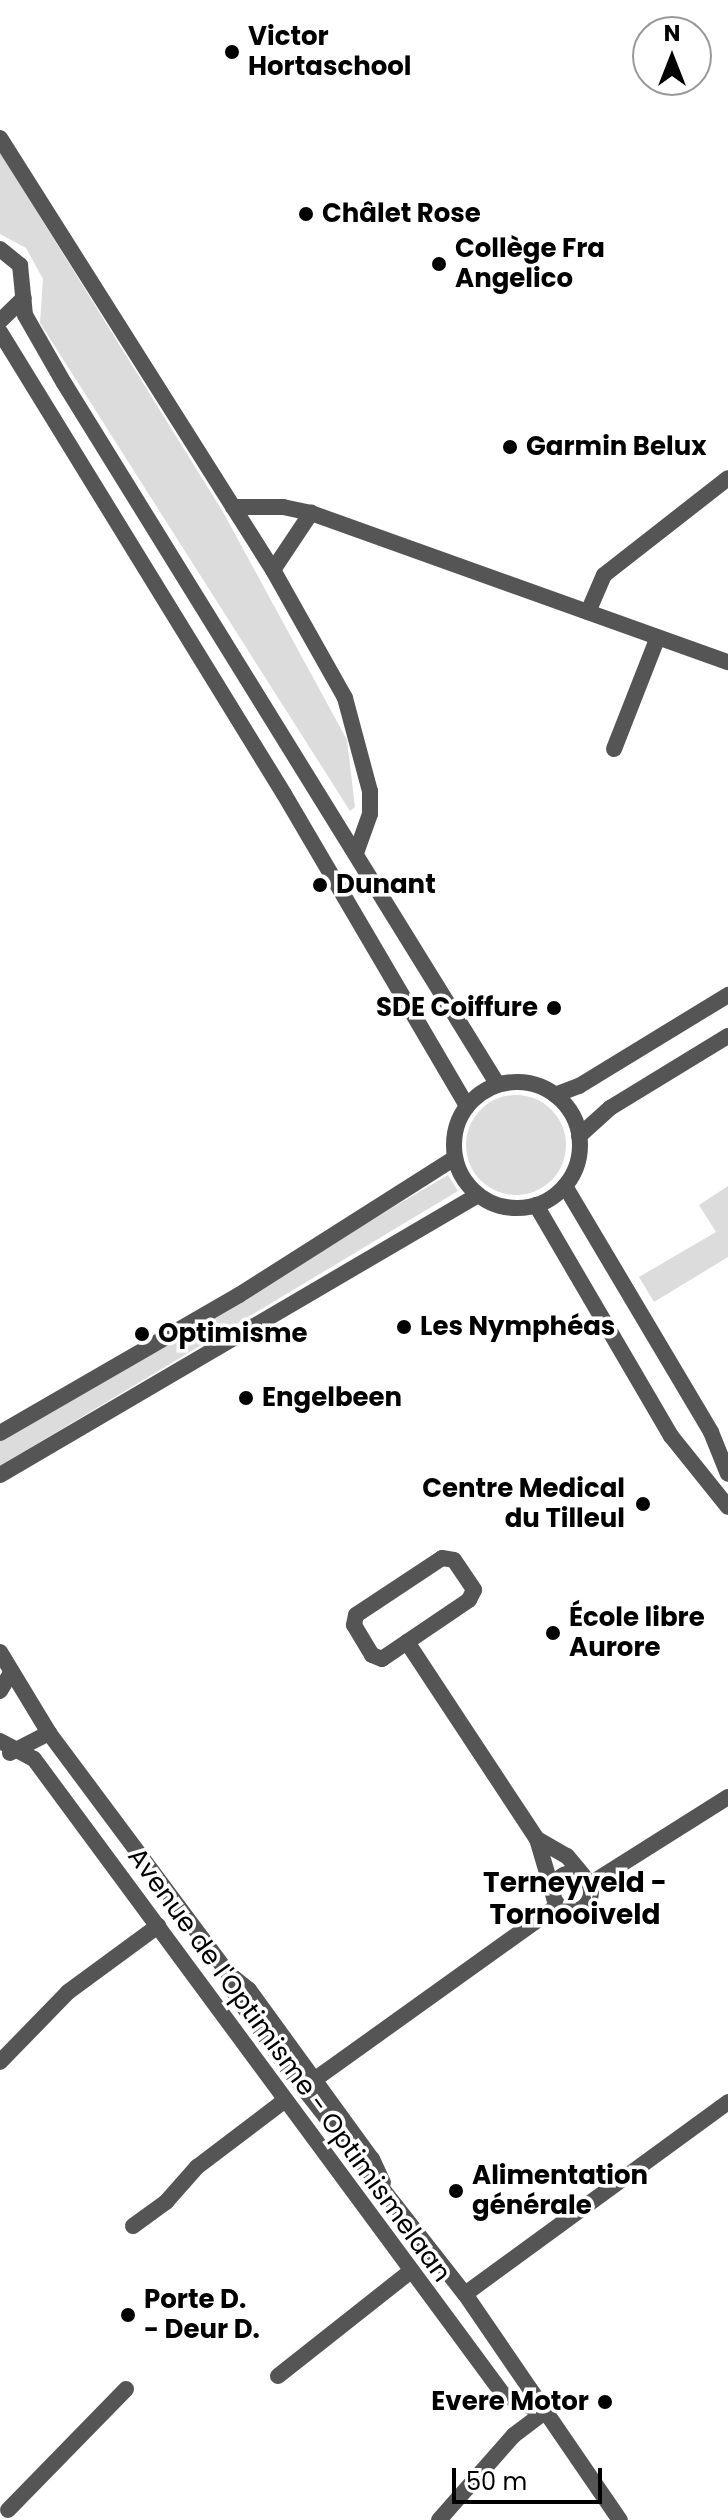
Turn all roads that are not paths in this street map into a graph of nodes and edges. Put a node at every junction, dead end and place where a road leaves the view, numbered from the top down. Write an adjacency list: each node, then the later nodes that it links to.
1 (0, 138): 7 (street)
2 (0, 249): 3 (street)
3 (24, 298): 4 (street); 14 (street)
4 (0, 321)
5 (0, 332): 19 (street)
6 (728, 478): 10 (street)
7 (233, 507): 8 (street); 9 (street)
8 (311, 513): 9 (street); 10 (street)
9 (273, 570): 14 (street)
10 (588, 612): 11 (street)
11 (657, 639): 12 (street); 13 (street)
12 (728, 662)
13 (614, 749)
14 (356, 853): 17 (street)
15 (728, 995): 18 (street)
16 (728, 1036): 20 (street)
17 (498, 1085): 18 (street); 19 (street)
18 (555, 1095): 20 (street)
19 (467, 1106): 21 (street)
20 (579, 1136): 22 (street)
21 (455, 1158): 23 (street); 25 (street)
22 (565, 1186): 24 (street); 26 (street)
23 (478, 1195): 24 (street); 27 (street)
24 (536, 1205): 28 (street)
25 (0, 1433)
26 (728, 1474)
27 (0, 1475)
28 (728, 1507)
29 (407, 1642): 29 (street); 37 (street)
30 (0, 1652): 31 (street, Avenue de l'Optimisme - Optimismelaan)
31 (11, 1673): 32 (street); 33 (street, Avenue de l'Optimisme - Optimismelaan)
32 (0, 1691)
33 (49, 1733): 35 (street); 42 (street, Avenue de l'Optimisme - Optimismelaan)
34 (0, 1741): 35 (street, Avenue de l'Optimisme - Optimismelaan)
35 (8, 1753): 40 (street, Avenue de l'Optimisme - Optimismelaan)
36 (728, 1797): 38 (street)
37 (537, 1839): 38 (street); 39 (street)
38 (587, 1880): 39 (street); 39 (street)
39 (555, 1899): 42 (street)
40 (158, 1926): 41 (street); 43 (street, Avenue de l'Optimisme - Optimismelaan)
41 (0, 2062)
42 (308, 2084): 47 (street, Avenue de l'Optimisme - Optimismelaan)
43 (284, 2101): 45 (street); 46 (street, Avenue de l'Optimisme - Optimismelaan)
44 (728, 2102): 47 (street)
45 (133, 2226)
46 (411, 2271): 48 (street); 50 (street, Avenue de l'Optimisme - Optimismelaan)
47 (465, 2294): 50 (street, Avenue de l'Optimisme - Optimismelaan)
48 (278, 2376)
49 (126, 2389): 51 (street)
50 (543, 2413): 52 (street); 53 (street, Avenue de l'Optimisme - Optimismelaan)
51 (9, 2512)
52 (439, 2520)
53 (620, 2520)

